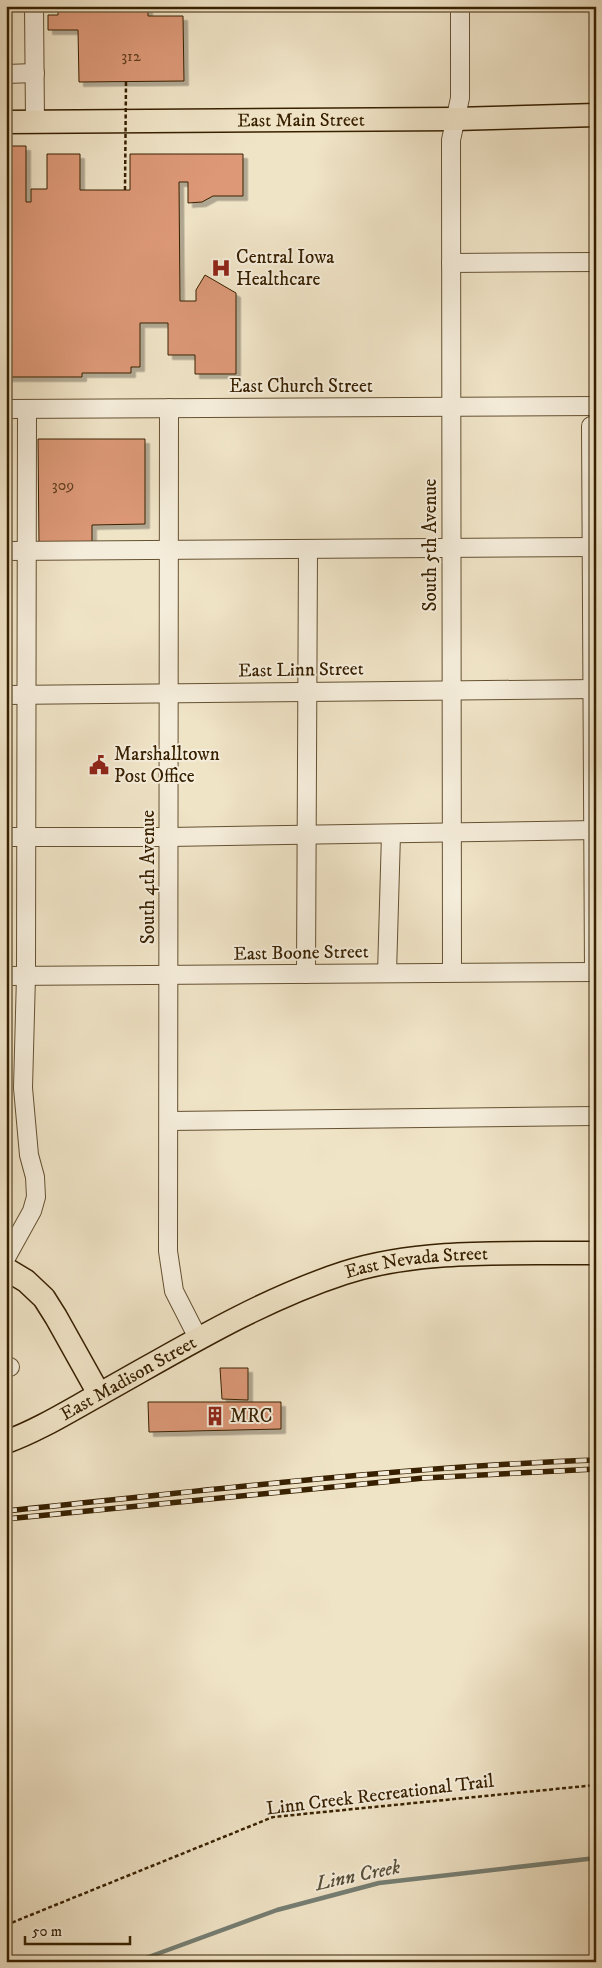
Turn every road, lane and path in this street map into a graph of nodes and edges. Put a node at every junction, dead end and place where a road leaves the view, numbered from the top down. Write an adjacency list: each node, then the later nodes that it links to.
1 (34, 6): 3 (street)
2 (460, 6): 7 (street, South 5th Avenue)
3 (34, 73): 4 (street); 9 (street)
4 (6, 74)
5 (126, 82): 10 (path, bridge)
6 (596, 114): 7 (main road, East Main Street)
7 (455, 119): 9 (main road, East Main Street); 12 (street, South 5th Avenue)
8 (6, 122): 9 (main road, East Main Street)
9 (35, 122)
10 (125, 190)
11 (596, 262): 12 (street)
12 (451, 263): 13 (street, South 5th Avenue)
13 (452, 406): 14 (street, East Church Street); 15 (street, East Church Street); 20 (street, South 5th Avenue)
14 (596, 406)
15 (170, 408): 17 (street, East Church Street); 22 (street, South 4th Avenue)
16 (6, 409): 17 (street, East Church Street)
17 (27, 409): 24 (street)
18 (591, 426): 19 (street)
19 (594, 547): 20 (street); 25 (street)
20 (452, 548): 21 (street); 26 (street, South 5th Avenue)
21 (308, 549): 22 (street); 27 (street)
22 (170, 550): 24 (street); 28 (street, South 4th Avenue)
23 (6, 551): 24 (street)
24 (27, 551): 30 (street)
25 (594, 689): 26 (street, East Linn Street); 31 (street)
26 (452, 690): 27 (street, East Linn Street); 32 (street, South 5th Avenue)
27 (307, 692): 28 (street, East Linn Street); 34 (street)
28 (170, 693): 30 (street, East Linn Street); 37 (street, South 4th Avenue)
29 (6, 695): 30 (street, East Linn Street)
30 (26, 695): 36 (street)
31 (595, 830): 32 (street); 39 (street)
32 (452, 833): 33 (street); 38 (street, South 5th Avenue)
33 (391, 834): 34 (street); 40 (street)
34 (306, 835): 37 (street); 41 (street)
35 (6, 837): 36 (street)
36 (26, 837): 37 (street); 44 (street)
37 (170, 837): 42 (street, South 4th Avenue)
38 (452, 972): 39 (street, East Boone Street); 40 (street, East Boone Street)
39 (595, 972)
40 (387, 973): 41 (street, East Boone Street)
41 (306, 974): 42 (street, East Boone Street)
42 (170, 975): 44 (street, East Boone Street); 46 (street, South 4th Avenue)
43 (6, 976): 44 (street, East Boone Street)
44 (26, 976): 48 (street)
45 (596, 1116): 46 (street)
46 (169, 1121): 51 (street, South 4th Avenue)
47 (596, 1253): 50 (main road, East Nevada Street)
48 (6, 1258)
49 (6, 1270): 52 (main road)
50 (247, 1313): 51 (main road, East Madison Street)
51 (199, 1340): 52 (main road, East Madison Street)
52 (99, 1394): 53 (main road, East Madison Street)
53 (6, 1442)
54 (596, 1785): 55 (path, Linn Creek Recreational Trail)
55 (6, 1925)

